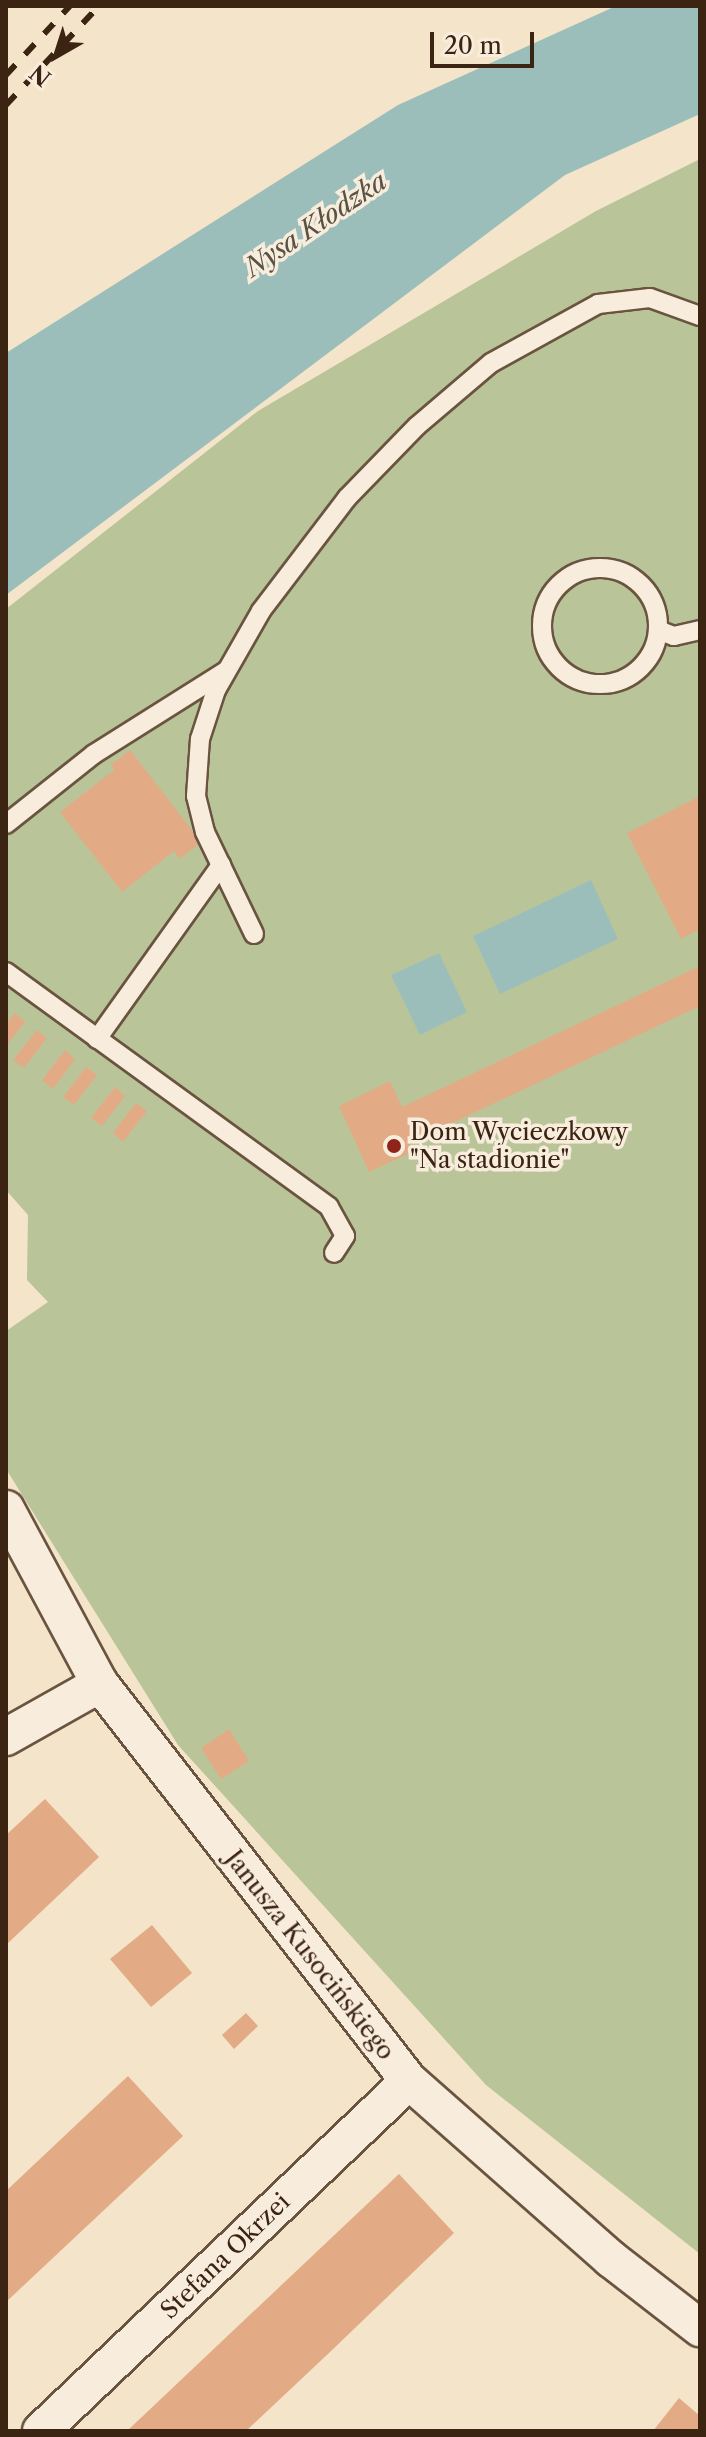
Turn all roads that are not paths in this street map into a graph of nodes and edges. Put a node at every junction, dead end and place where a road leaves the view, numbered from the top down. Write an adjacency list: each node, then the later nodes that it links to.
1 (700, 316): 4 (lane)
2 (658, 630): 2 (lane); 3 (lane)
3 (700, 630)
4 (228, 669): 5 (lane); 6 (lane)
5 (6, 824)
6 (221, 865): 7 (lane); 9 (lane)
7 (254, 934)
8 (6, 972): 9 (lane)
9 (97, 1039): 10 (lane)
10 (334, 1253)
11 (6, 1509): 12 (street, Janusza Kusocińskiego)
12 (100, 1684): 13 (street); 14 (street, Janusza Kusocińskiego)
13 (6, 1737)
14 (409, 2081): 15 (street, Janusza Kusocińskiego); 16 (street, Stefana Okrzei)
15 (700, 2328)
16 (41, 2431)

